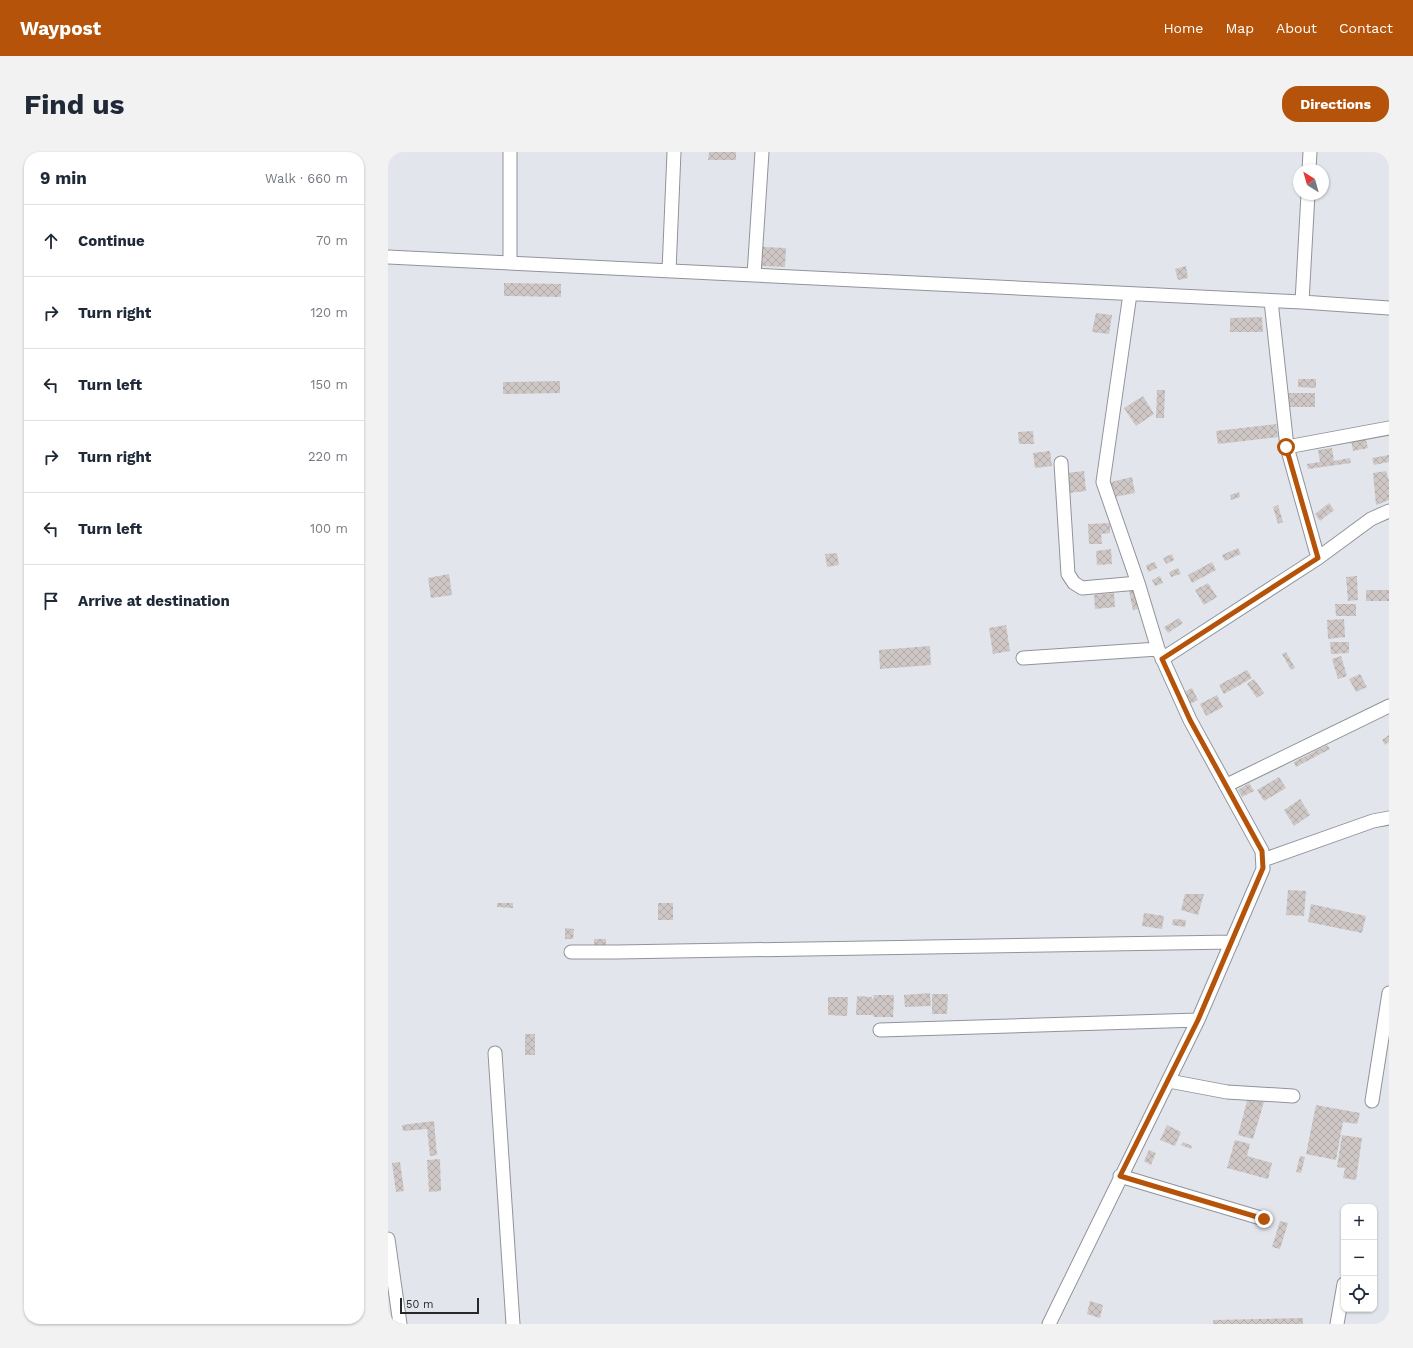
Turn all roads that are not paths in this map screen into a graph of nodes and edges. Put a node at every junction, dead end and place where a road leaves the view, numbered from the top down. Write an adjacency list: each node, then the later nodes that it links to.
1 (510, 152): 8 (street)
2 (674, 152): 9 (street)
3 (762, 152): 10 (street)
4 (1310, 152): 5 (street)
5 (1309, 164)
6 (1308, 200): 13 (street)
7 (388, 256): 8 (street)
8 (510, 263): 9 (street)
9 (669, 271): 10 (street)
10 (754, 275): 11 (street)
11 (1130, 294): 12 (street); 20 (street)
12 (1271, 301): 13 (street); 16 (street)
13 (1302, 302): 14 (street)
14 (1389, 308)
15 (1389, 428): 16 (street)
16 (1286, 447): 19 (street)
17 (1061, 463): 20 (street)
18 (1389, 511): 19 (street)
19 (1318, 558): 21 (street)
20 (1138, 583): 21 (street)
21 (1160, 654): 22 (street); 24 (street)
22 (1023, 658)
23 (1389, 706): 24 (street)
24 (1227, 785): 26 (street)
25 (1389, 818): 26 (street)
26 (1263, 860): 27 (street)
27 (1232, 942): 28 (street); 30 (street)
28 (571, 952)
29 (1389, 993): 35 (street)
30 (1198, 1020): 31 (street); 33 (street)
31 (880, 1030)
32 (495, 1053): 41 (street)
33 (1169, 1081): 34 (street); 36 (street)
34 (1293, 1096)
35 (1372, 1102)
36 (1120, 1176): 37 (street); 42 (street)
37 (1264, 1219)
38 (388, 1239): 40 (street)
39 (1341, 1301): 43 (street)
40 (400, 1324)
41 (513, 1324)
42 (1048, 1324)
43 (1337, 1324)

